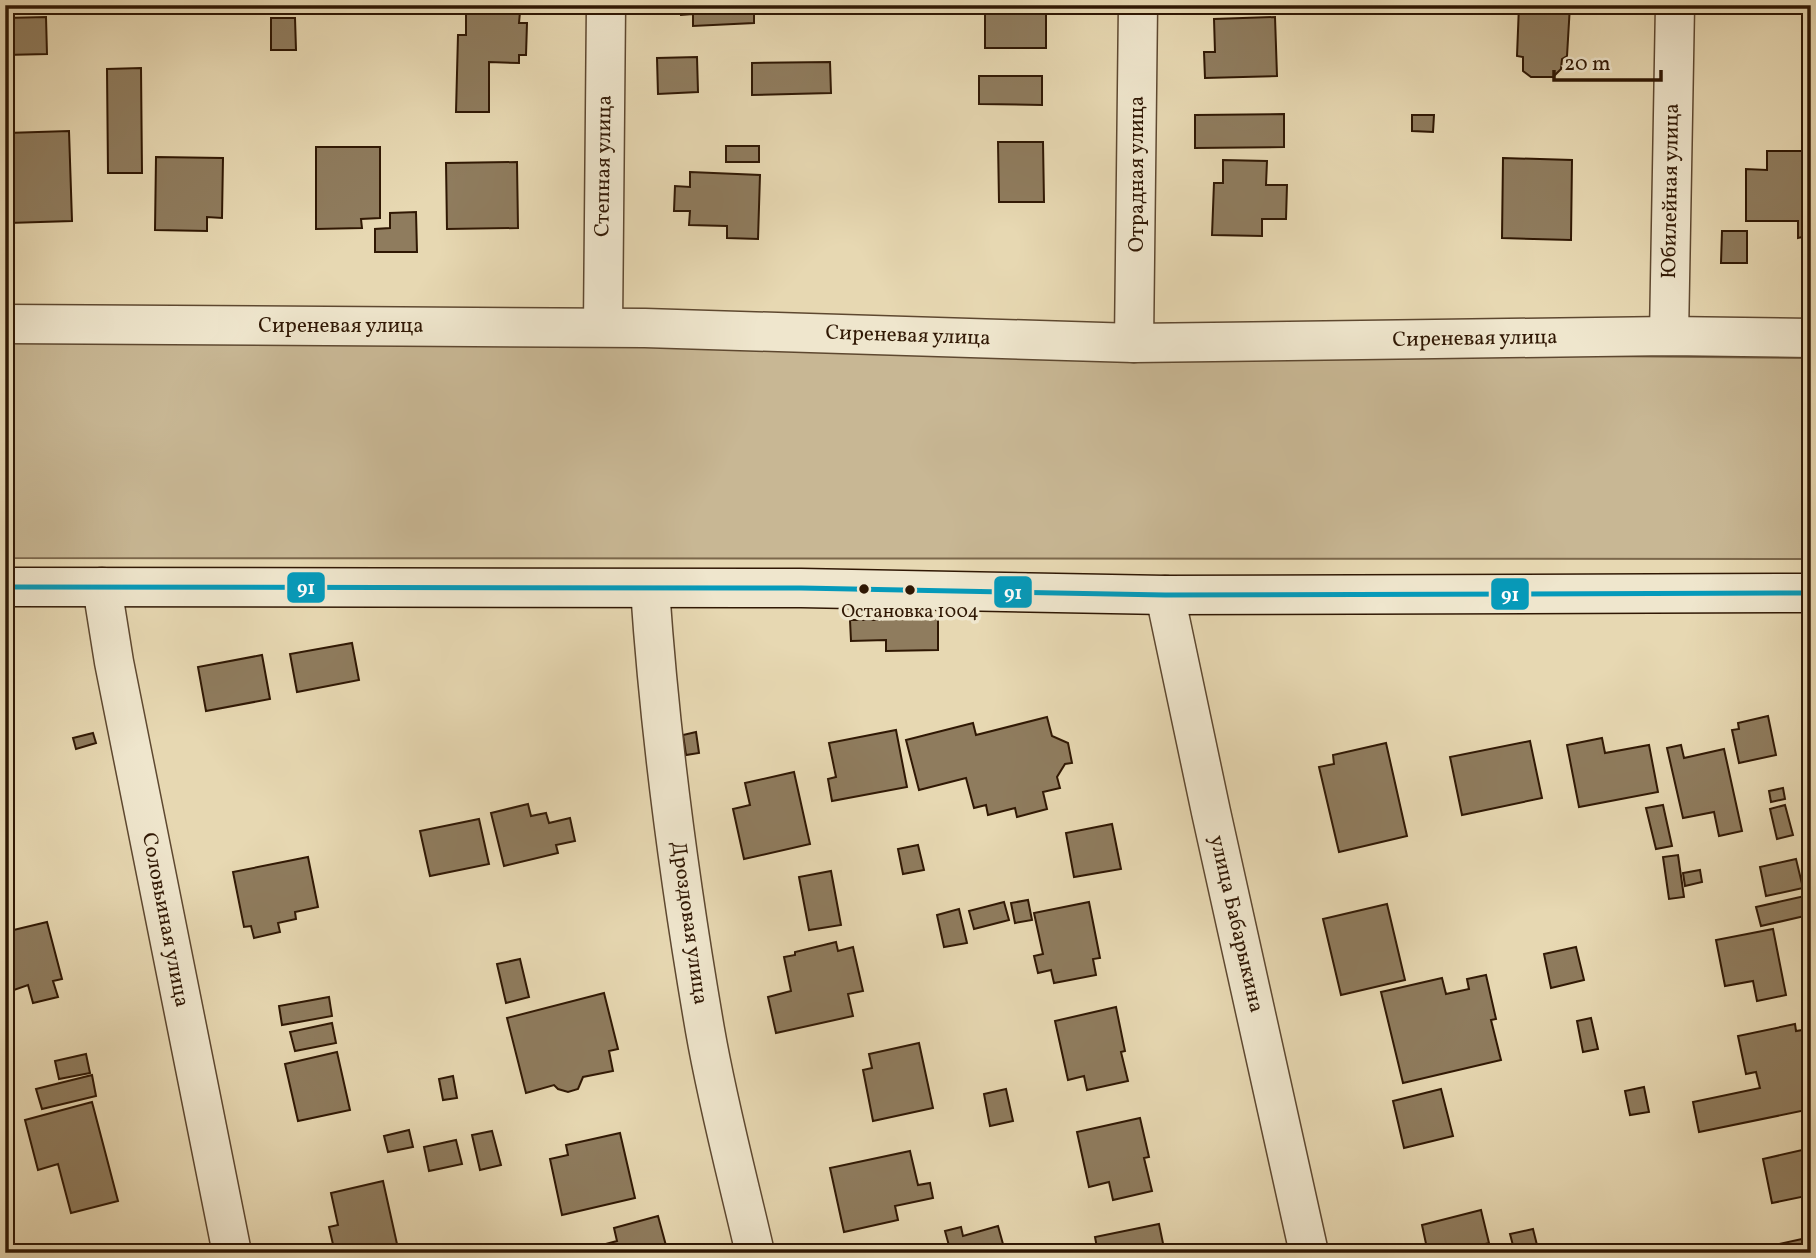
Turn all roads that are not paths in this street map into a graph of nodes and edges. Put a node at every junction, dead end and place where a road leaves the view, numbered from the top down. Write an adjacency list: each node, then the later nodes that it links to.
1 (606, 5): 5 (street, Степная улица)
2 (1138, 5): 8 (street, Отрадная улица)
3 (1675, 5): 6 (street, Юбилейная улица)
4 (5, 324): 5 (street, Сиреневая улица)
5 (603, 327): 8 (street, Сиреневая улица)
6 (1669, 336): 7 (street, Сиреневая улица); 8 (street, Сиреневая улица)
7 (1811, 338)
8 (1134, 343)
9 (5, 587): 10 (street)
10 (102, 587): 11 (street); 14 (street, Соловьиная улица)
11 (650, 589): 13 (street); 15 (street, Дроздовая улица)
12 (1811, 593): 13 (street)
13 (1165, 595): 16 (street, улица Бабарыкина)
14 (232, 1253)
15 (755, 1253)
16 (1309, 1253)

